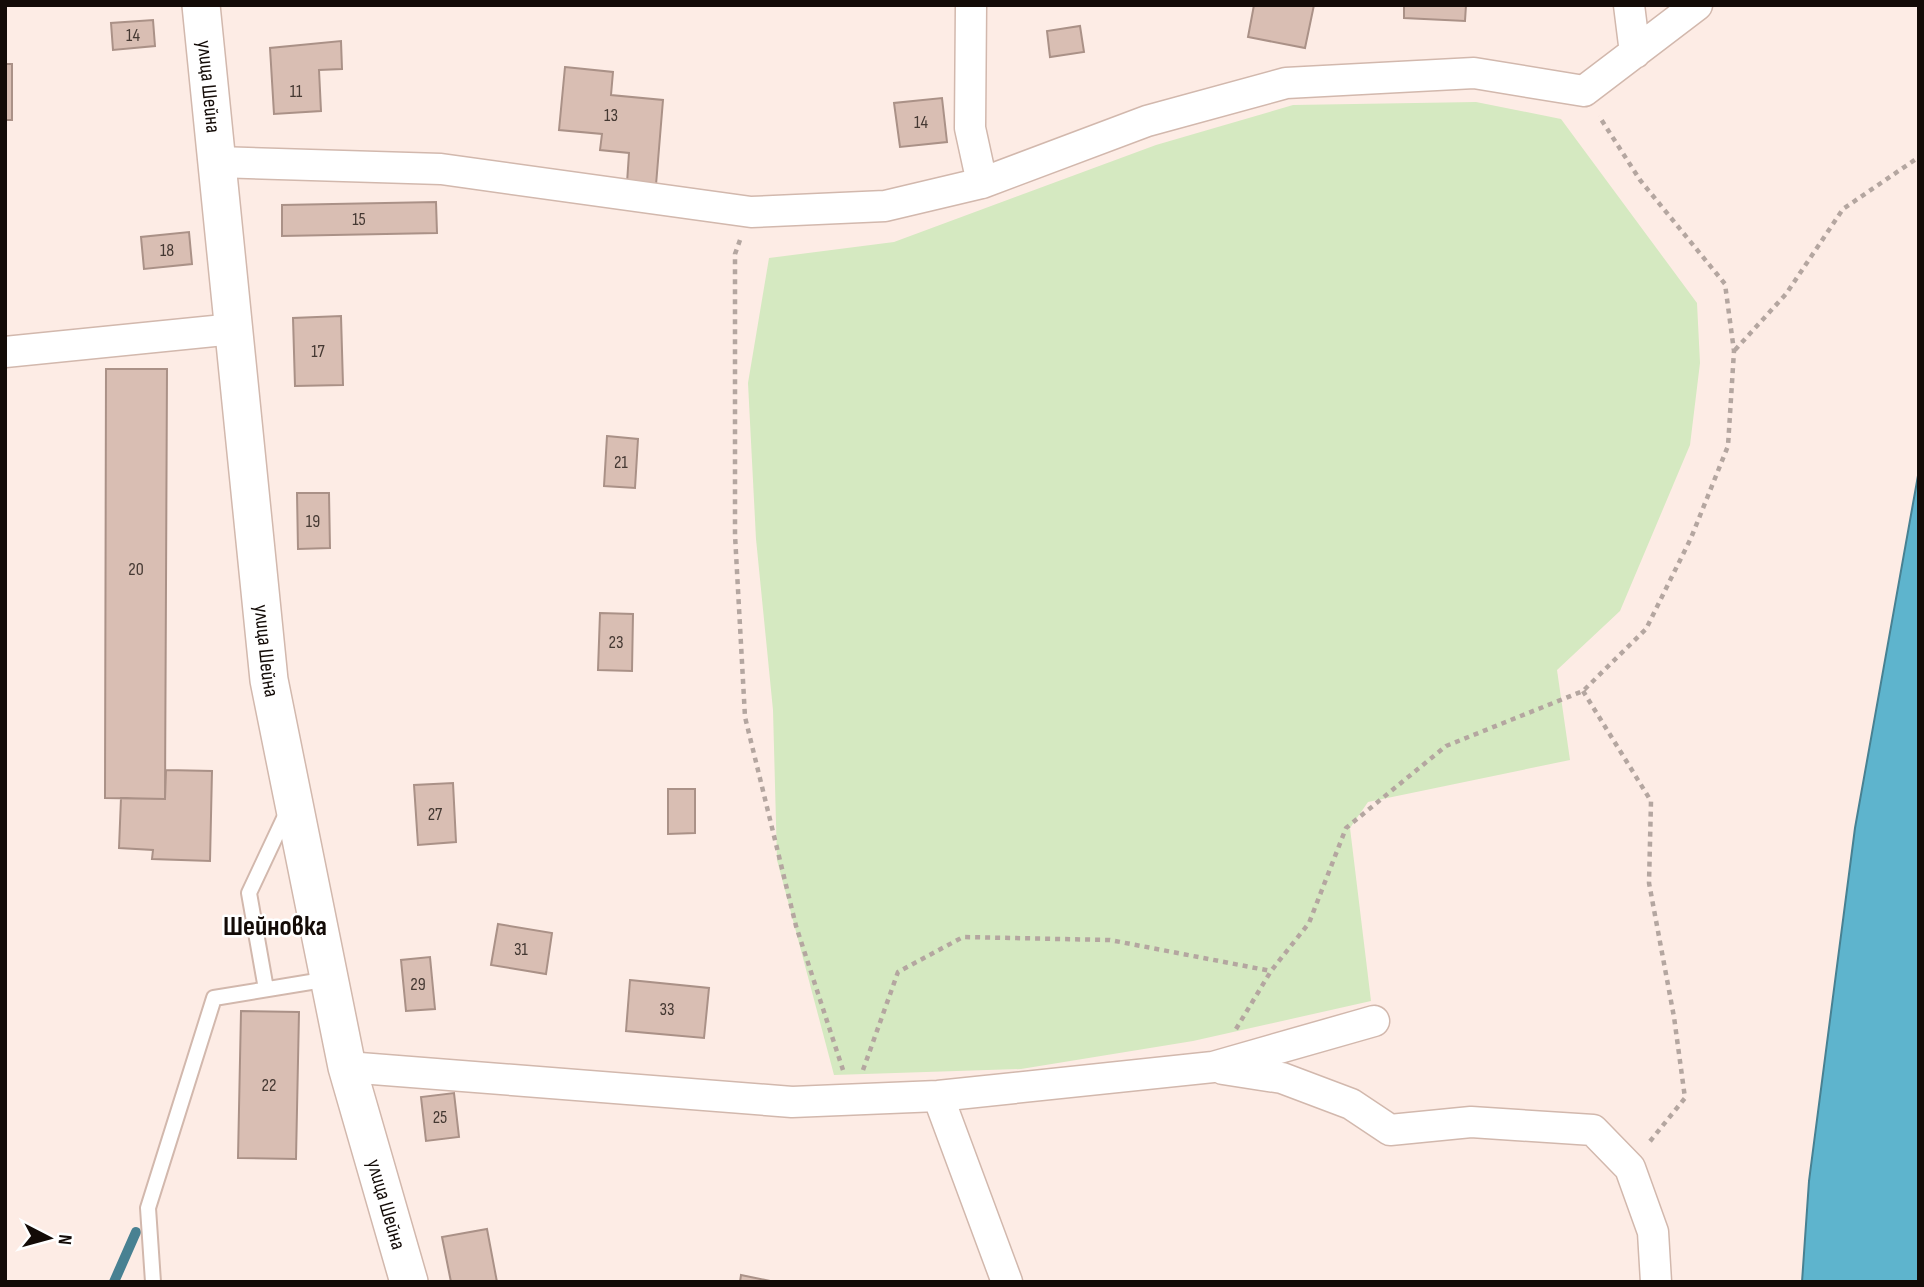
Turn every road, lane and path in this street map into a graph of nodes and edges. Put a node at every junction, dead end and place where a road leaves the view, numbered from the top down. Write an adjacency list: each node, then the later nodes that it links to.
1 (201, 5): 8 (street, улица Шейна)
2 (971, 5): 9 (street)
3 (1629, 5): 5 (street)
4 (1697, 5): 5 (street)
5 (1634, 53): 6 (street)
6 (1584, 92): 9 (street); 12 (path)
7 (1919, 157): 12 (path)
8 (217, 162): 10 (street); 11 (street, улица Шейна)
9 (982, 183): 10 (street)
10 (751, 212): 23 (path)
11 (234, 329): 13 (street); 15 (street, улица Шейна)
12 (1734, 351): 14 (path)
13 (5, 352)
14 (1583, 691): 16 (path); 24 (path)
15 (293, 798): 17 (street, улица Шейна); 18 (lane)
16 (1271, 971): 21 (path); 23 (path)
17 (330, 978): 18 (lane); 20 (street, улица Шейна)
18 (266, 989): 25 (lane)
19 (1374, 1021): 21 (street)
20 (347, 1067): 23 (street); 26 (street, улица Шейна)
21 (1213, 1067): 22 (street); 24 (street)
22 (938, 1096): 23 (street); 27 (street)
23 (853, 1099)
24 (1630, 1168): 28 (street)
25 (153, 1282)
26 (409, 1282)
27 (1007, 1282)
28 (1656, 1282)

